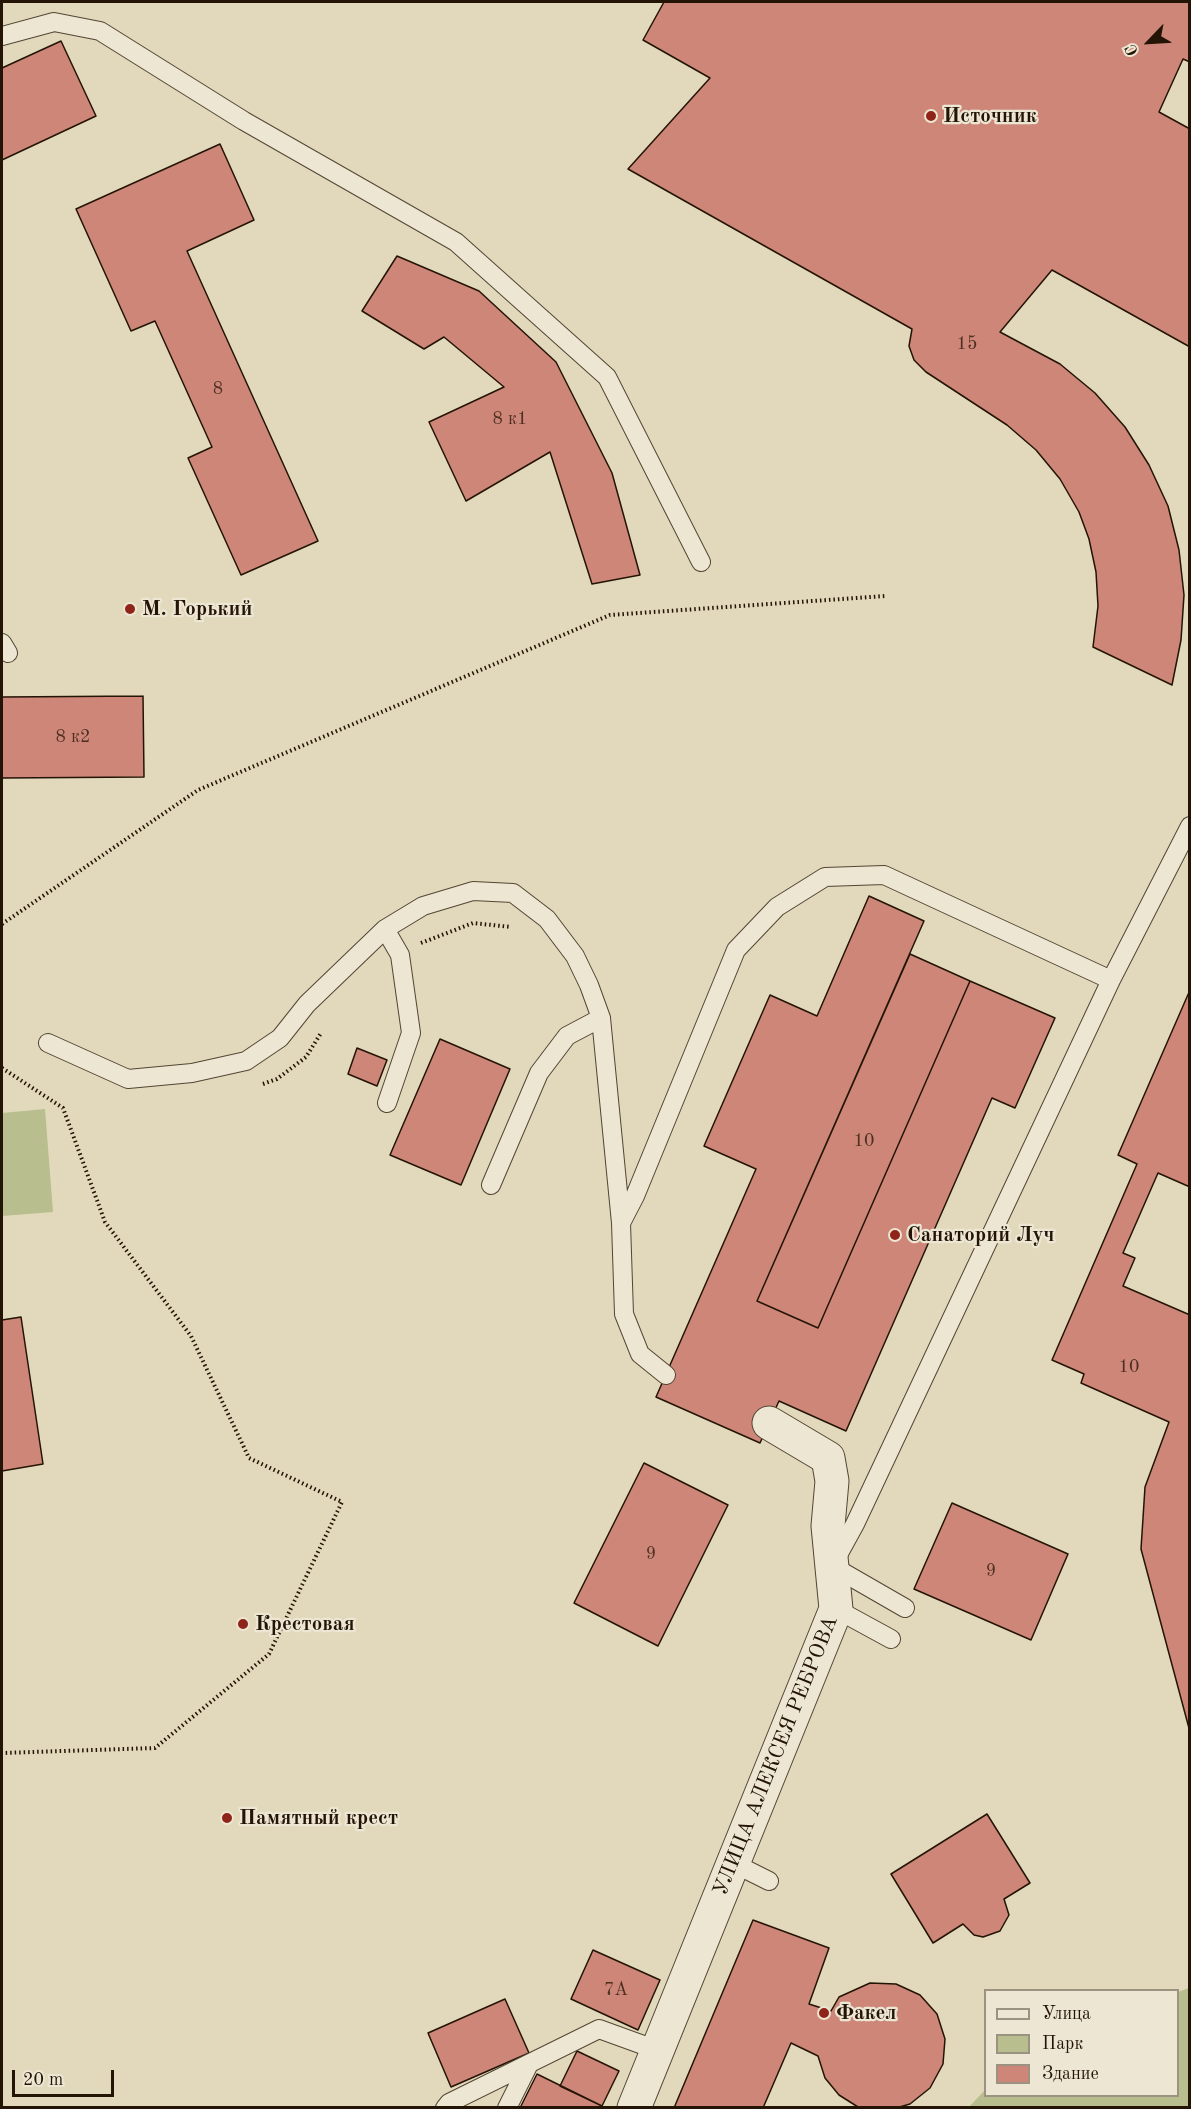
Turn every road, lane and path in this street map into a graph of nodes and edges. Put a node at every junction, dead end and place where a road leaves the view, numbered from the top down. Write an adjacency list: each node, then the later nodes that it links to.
1 (2, 36): 2 (lane)
2 (701, 562)
3 (885, 596): 5 (path)
4 (1190, 826): 7 (lane)
5 (2, 924)
6 (385, 930): 8 (lane); 9 (lane); 11 (lane)
7 (1111, 980): 13 (lane); 16 (lane)
8 (601, 1018): 12 (lane); 13 (lane)
9 (48, 1043)
10 (2, 1068): 20 (path)
11 (387, 1103)
12 (491, 1185)
13 (621, 1223): 14 (lane)
14 (666, 1376)
15 (769, 1423): 16 (street, УЛИЦА АЛЕКСЕЯ РЕБРОВА)
16 (832, 1566): 17 (lane); 18 (street, УЛИЦА АЛЕКСЕЯ РЕБРОВА)
17 (906, 1608)
18 (836, 1609): 19 (lane); 21 (street, УЛИЦА АЛЕКСЕЯ РЕБРОВА)
19 (891, 1640)
20 (2, 1753)
21 (733, 1863): 22 (lane); 23 (street, УЛИЦА АЛЕКСЕЯ РЕБРОВА)
22 (769, 1881)
23 (657, 2050): 24 (lane); 27 (street, УЛИЦА АЛЕКСЕЯ РЕБРОВА)
24 (529, 2064): 25 (lane); 26 (lane)
25 (445, 2108)
26 (507, 2108)
27 (634, 2108)

